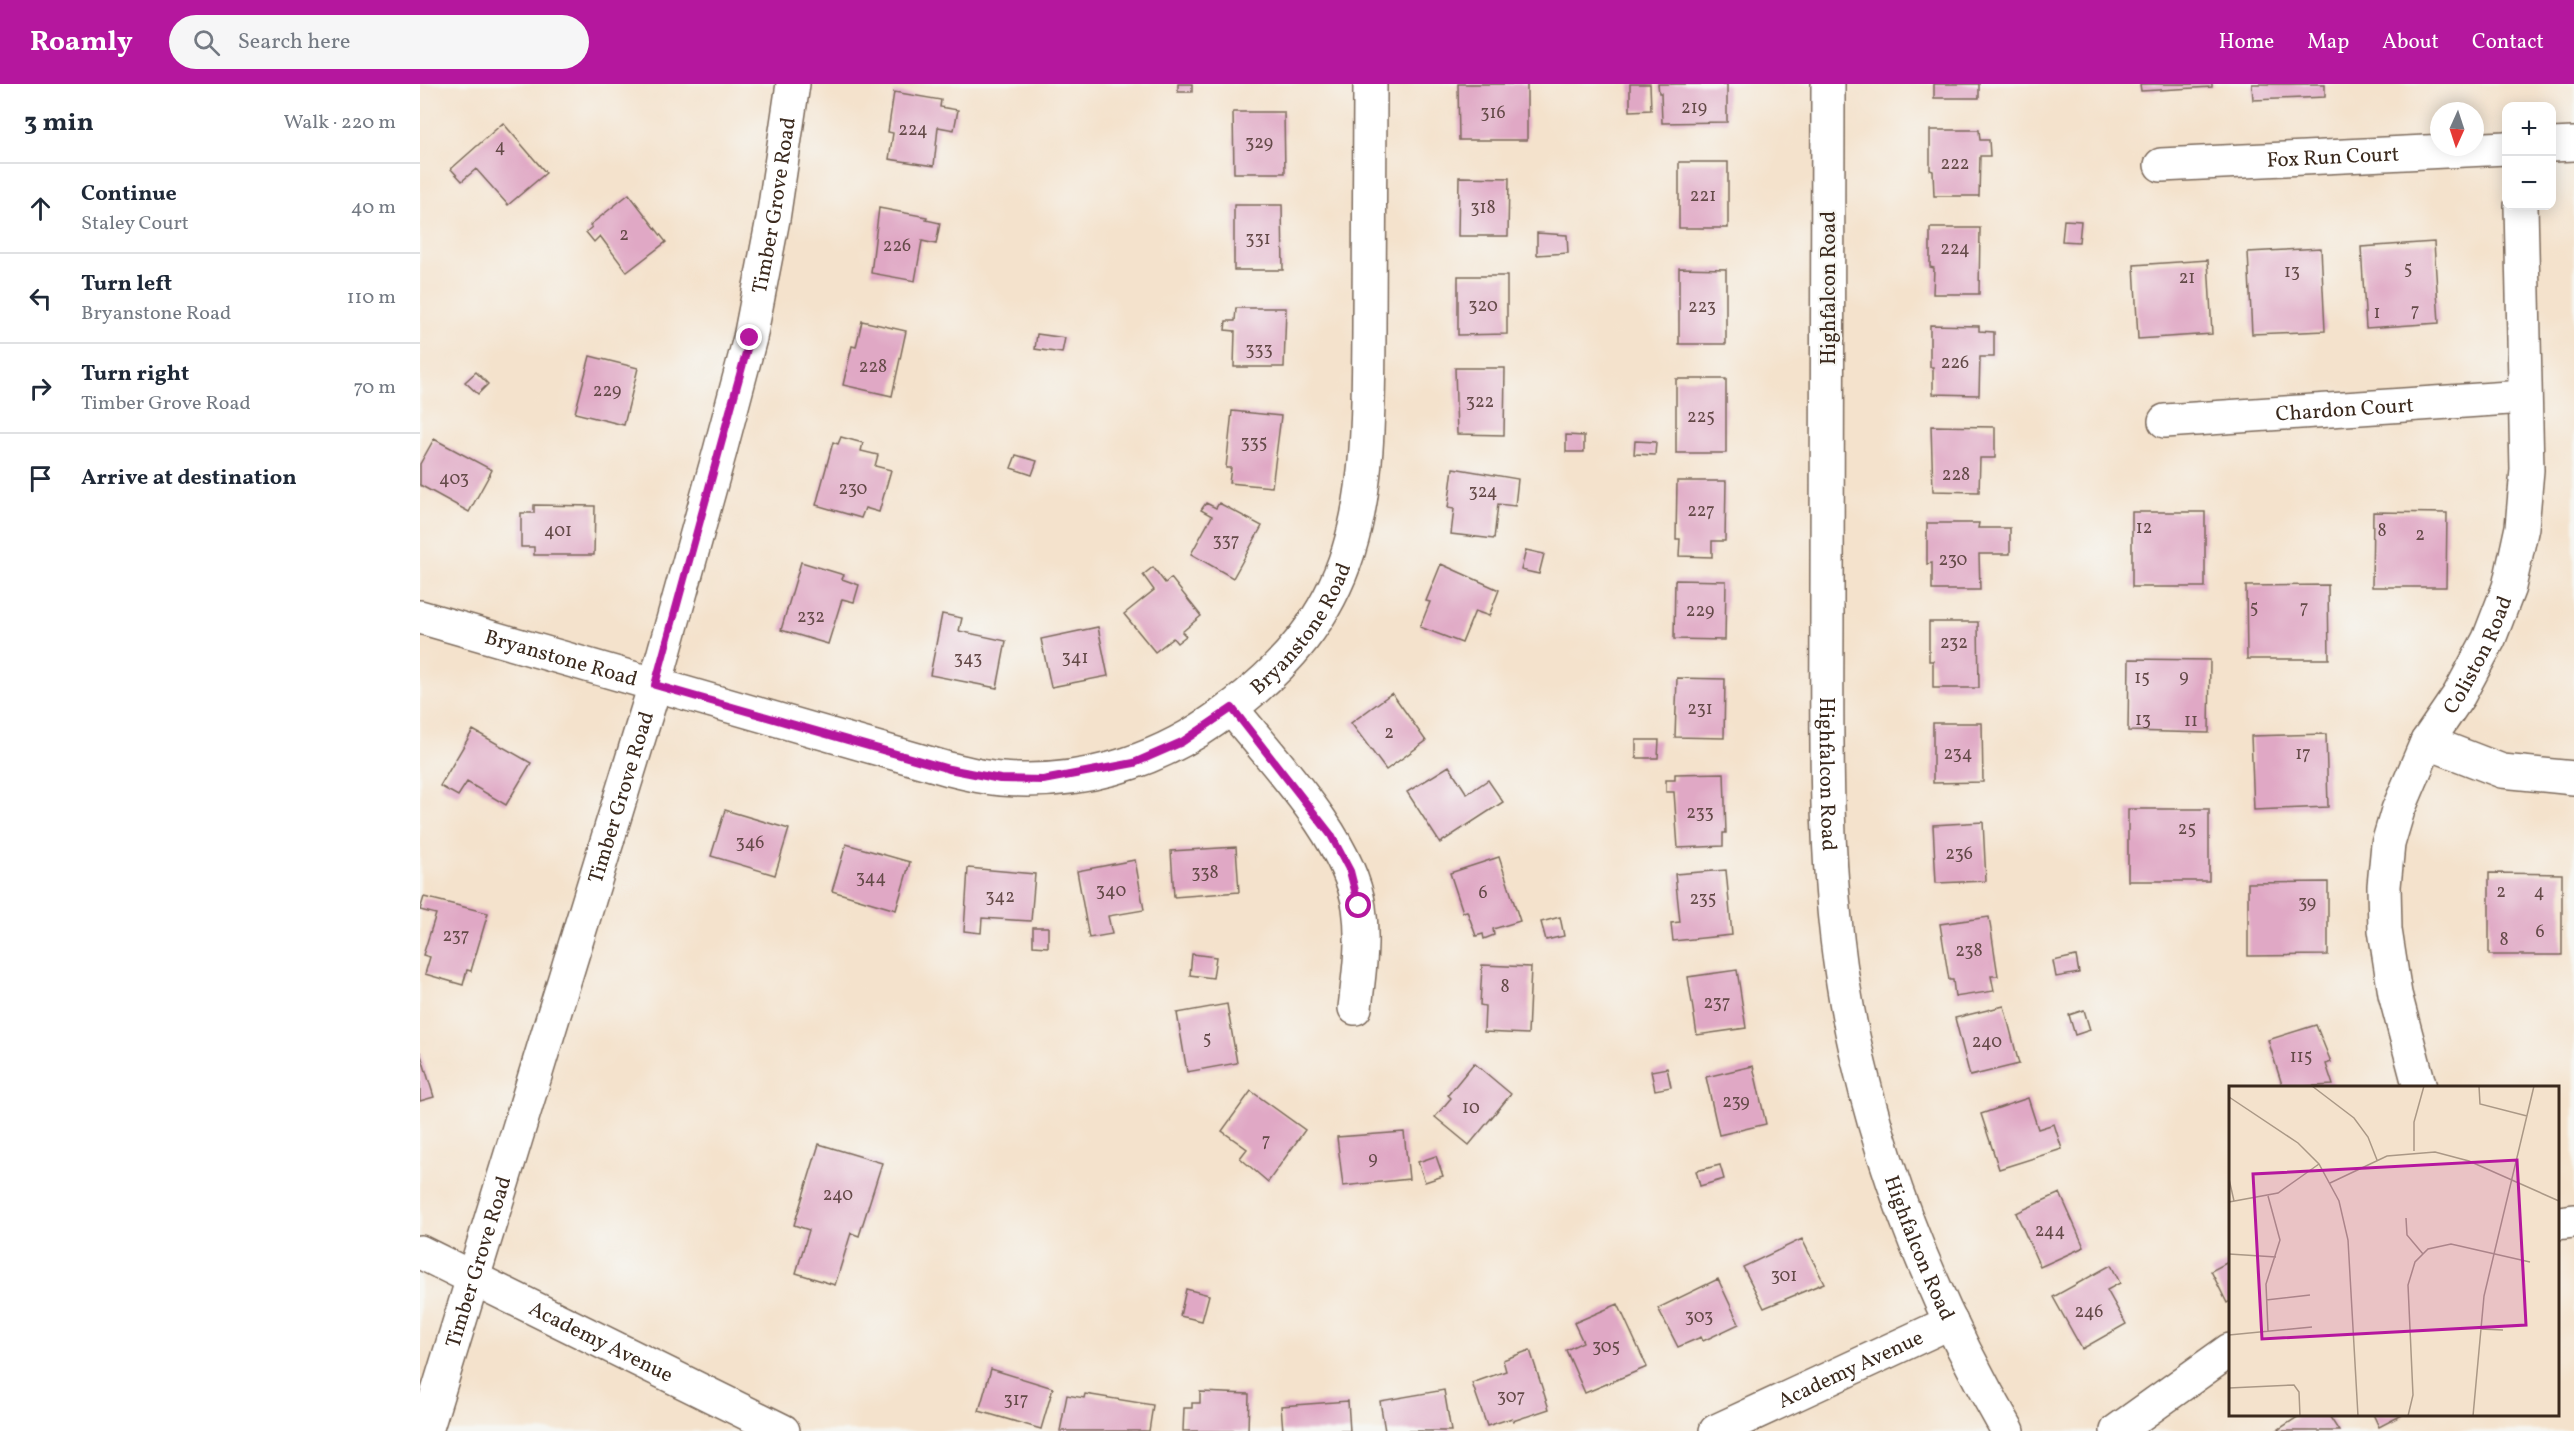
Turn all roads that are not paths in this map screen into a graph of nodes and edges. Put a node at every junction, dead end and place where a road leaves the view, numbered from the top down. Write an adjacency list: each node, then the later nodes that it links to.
1 (793, 84): 12 (street, Timber Grove Road)
2 (1370, 84): 13 (street, Bryanstone Road)
3 (1828, 84): 22 (street, Highfalcon Road)
4 (2574, 144): 5 (street)
5 (2556, 145)
6 (2502, 148): 7 (street, Fox Run Court)
7 (2161, 165)
8 (2521, 210): 9 (street, Coliston Road)
9 (2524, 397): 10 (street, Chardon Court); 14 (street, Coliston Road)
10 (2165, 421)
11 (420, 617): 12 (street, Bryanstone Road)
12 (655, 685): 13 (street, Bryanstone Road); 21 (street, Timber Grove Road)
13 (1232, 708): 16 (street)
14 (2427, 742): 15 (street); 17 (street, Coliston Road)
15 (2574, 778)
16 (1355, 1008)
17 (2419, 1086)
18 (2574, 1221): 19 (street)
19 (2559, 1223)
20 (420, 1252): 21 (street, Academy Avenue)
21 (473, 1277): 24 (street, Timber Grove Road); 25 (street, Academy Avenue)
22 (1952, 1322): 26 (street, Academy Avenue); 27 (street, Highfalcon Road)
23 (2229, 1351): 28 (street)
24 (426, 1431)
25 (783, 1431)
26 (1716, 1431)
27 (2008, 1431)
28 (2117, 1431)

